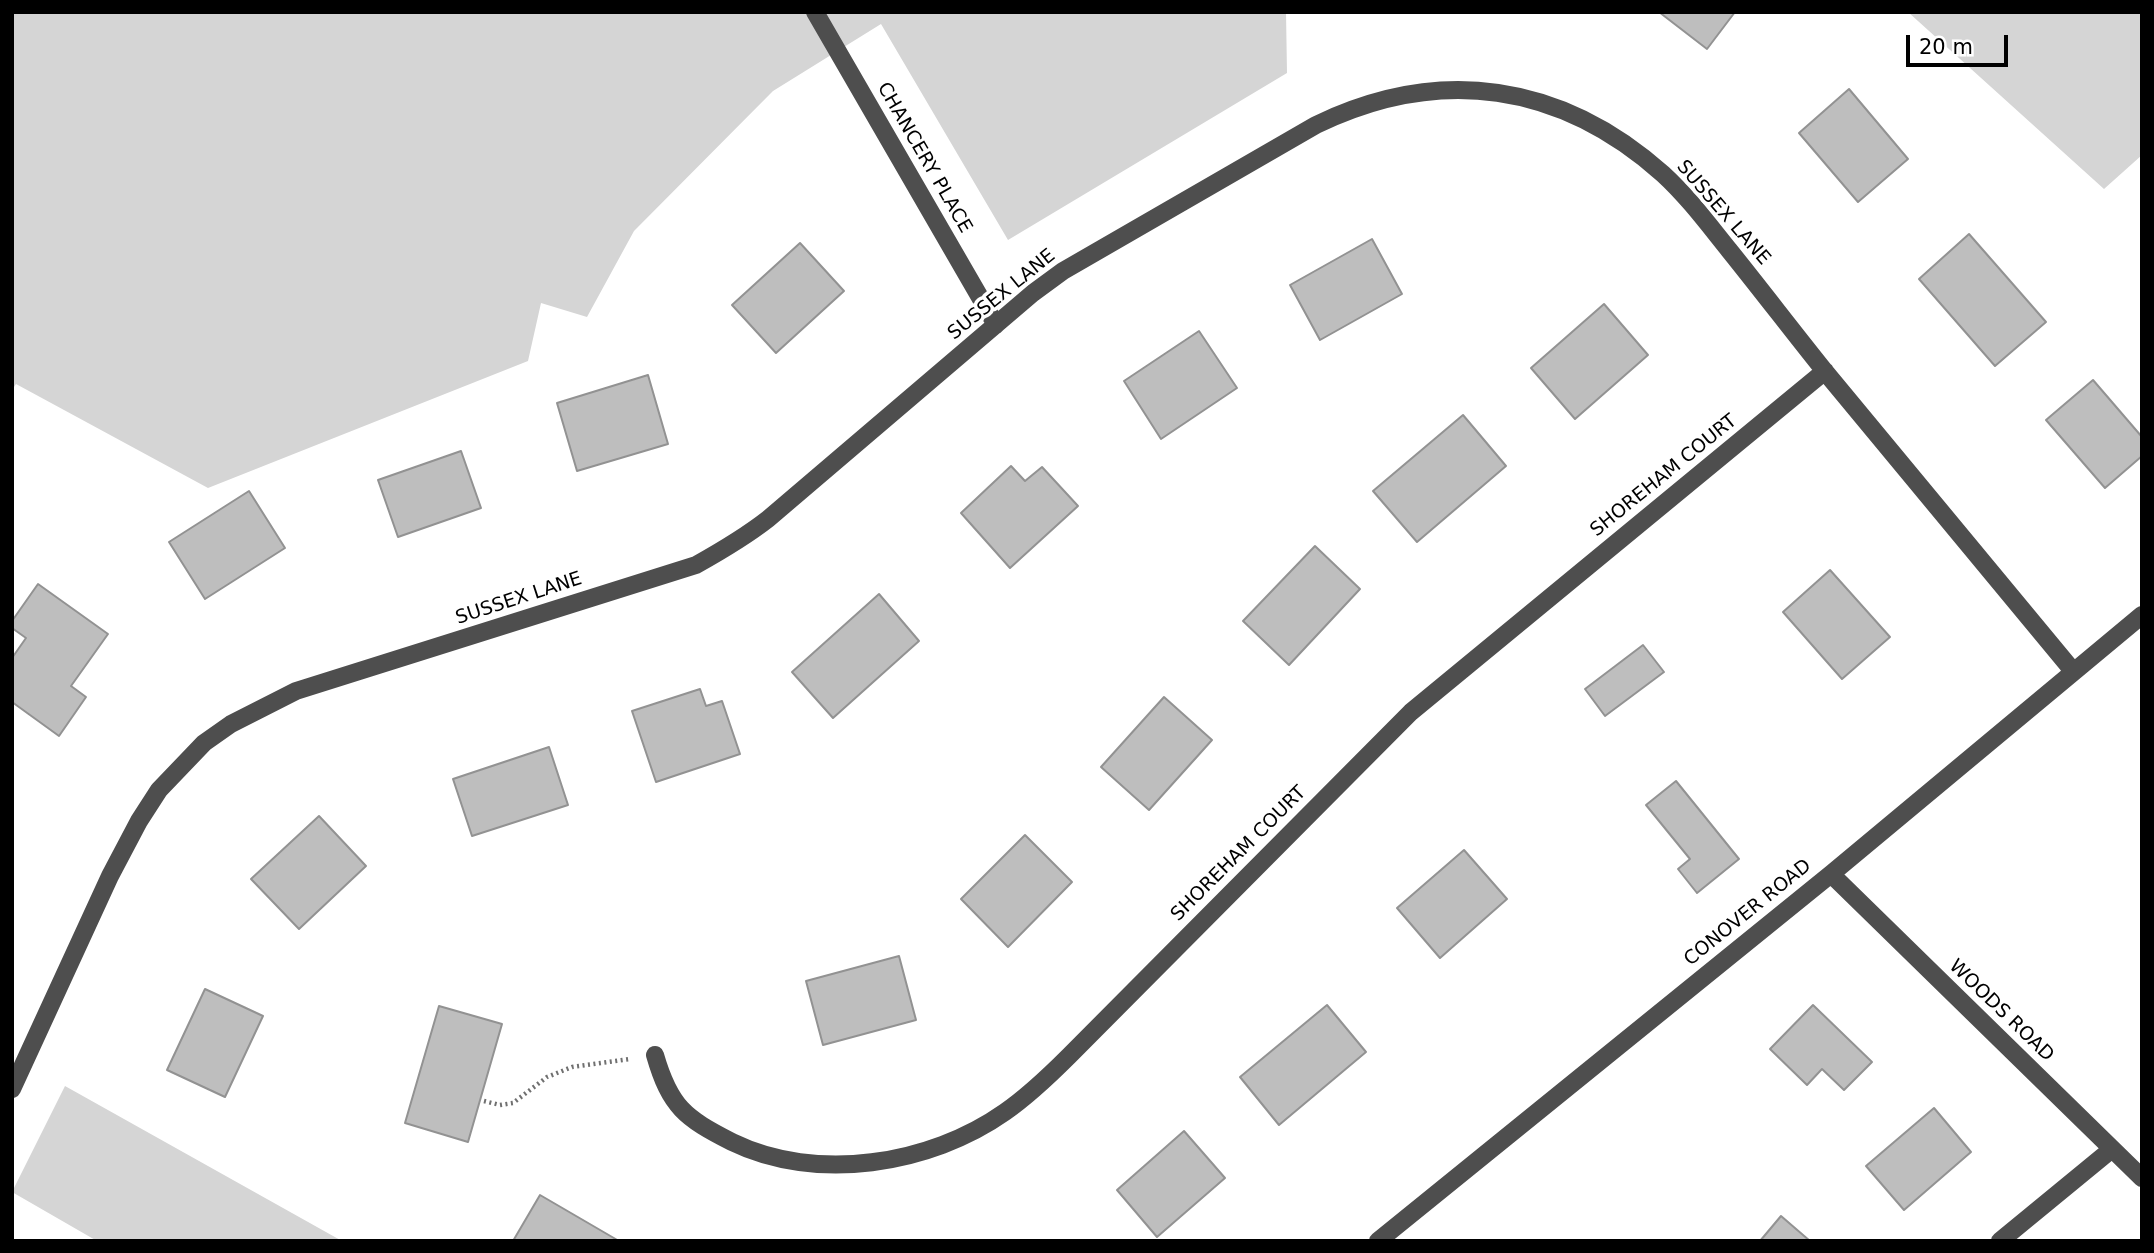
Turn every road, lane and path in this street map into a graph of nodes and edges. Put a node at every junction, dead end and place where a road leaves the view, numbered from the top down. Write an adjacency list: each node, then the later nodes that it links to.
1 (815, 12): 2 (street, CHANCERY PLACE)
2 (996, 325): 3 (street, SUSSEX LANE); 8 (street, SUSSEX LANE)
3 (1825, 371): 5 (street, SUSSEX LANE); 7 (street, SHOREHAM COURT)
4 (2142, 615): 5 (street, CONOVER ROAD)
5 (2073, 671): 6 (street, CONOVER ROAD)
6 (1831, 874): 10 (street, WOODS ROAD); 12 (street, CONOVER ROAD)
7 (655, 1055): 9 (path)
8 (12, 1089)
9 (484, 1101)
10 (2112, 1149): 11 (street, WOODS ROAD); 13 (street)
11 (2142, 1178)
12 (1378, 1241)
13 (2000, 1241)

